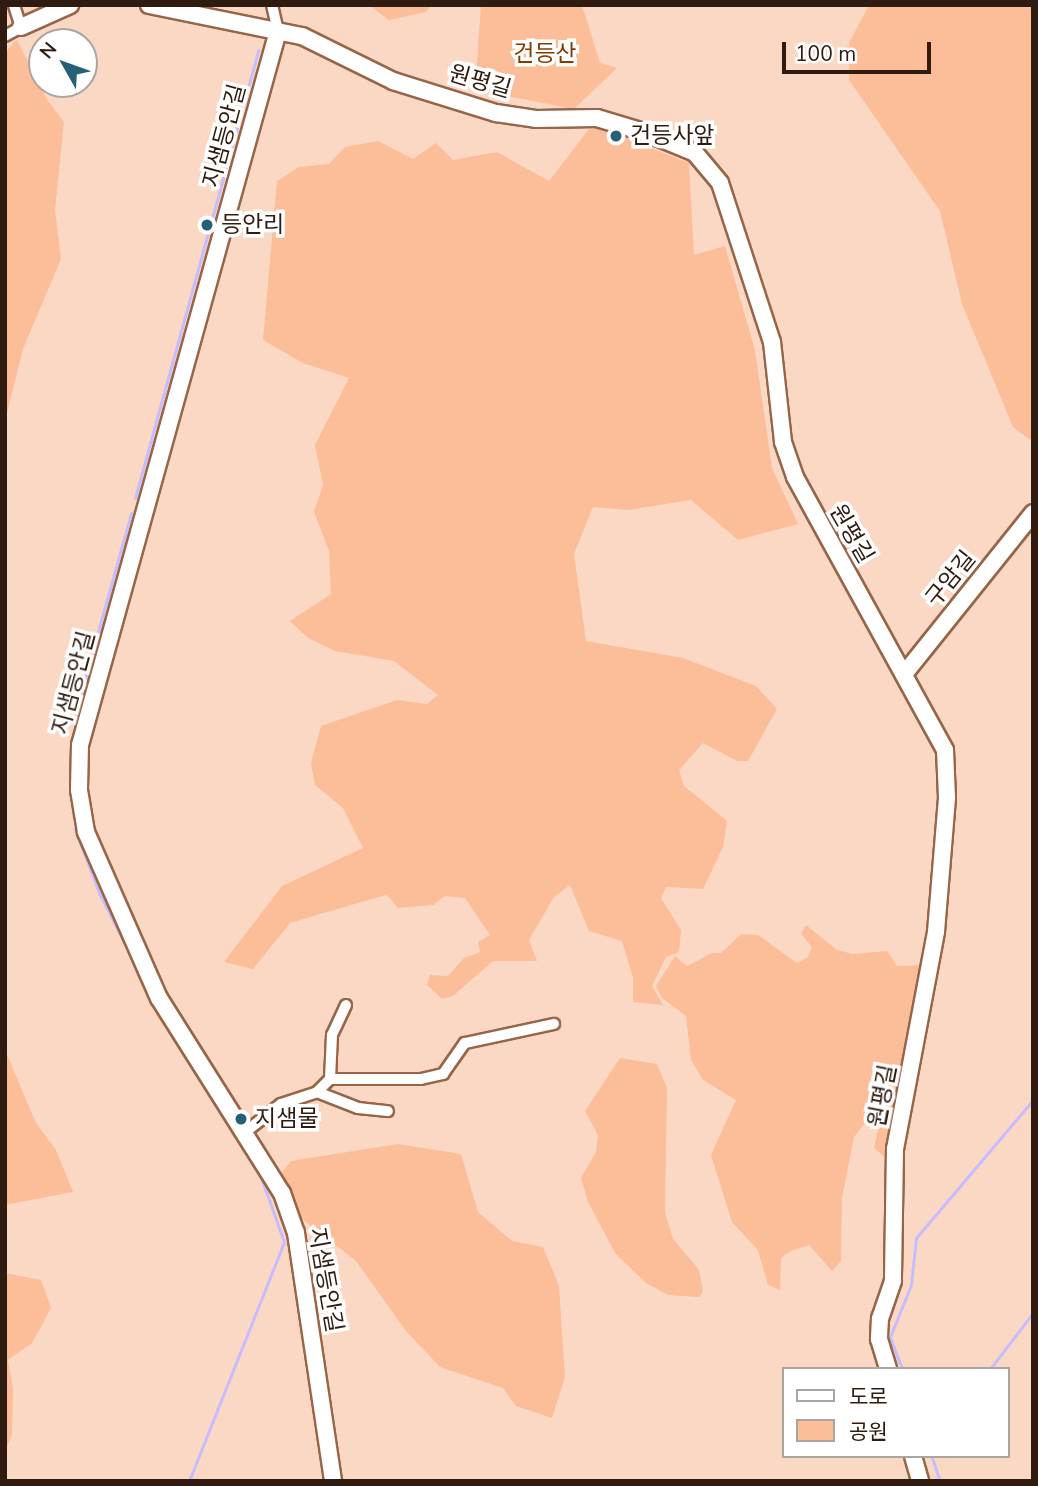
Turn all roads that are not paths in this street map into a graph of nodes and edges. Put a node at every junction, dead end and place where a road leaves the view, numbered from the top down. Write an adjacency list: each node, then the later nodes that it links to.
1 (14, 5): 5 (street)
2 (70, 5): 5 (street)
3 (149, 5): 6 (street)
4 (272, 5): 6 (street, 지샘등안길)
5 (21, 27): 7 (street)
6 (278, 31): 9 (street, 원평길); 15 (street, 지샘등안길)
7 (5, 36)
8 (1033, 513): 9 (street, 구암길)
9 (905, 673): 16 (street, 원평길)
10 (346, 1005): 12 (street)
11 (554, 1024): 12 (street)
12 (330, 1079): 13 (street)
13 (317, 1092): 14 (street); 15 (street)
14 (388, 1111)
15 (244, 1133): 18 (street, 지샘등안길)
16 (887, 1367)
17 (914, 1458): 19 (street)
18 (333, 1481)
19 (920, 1481)

